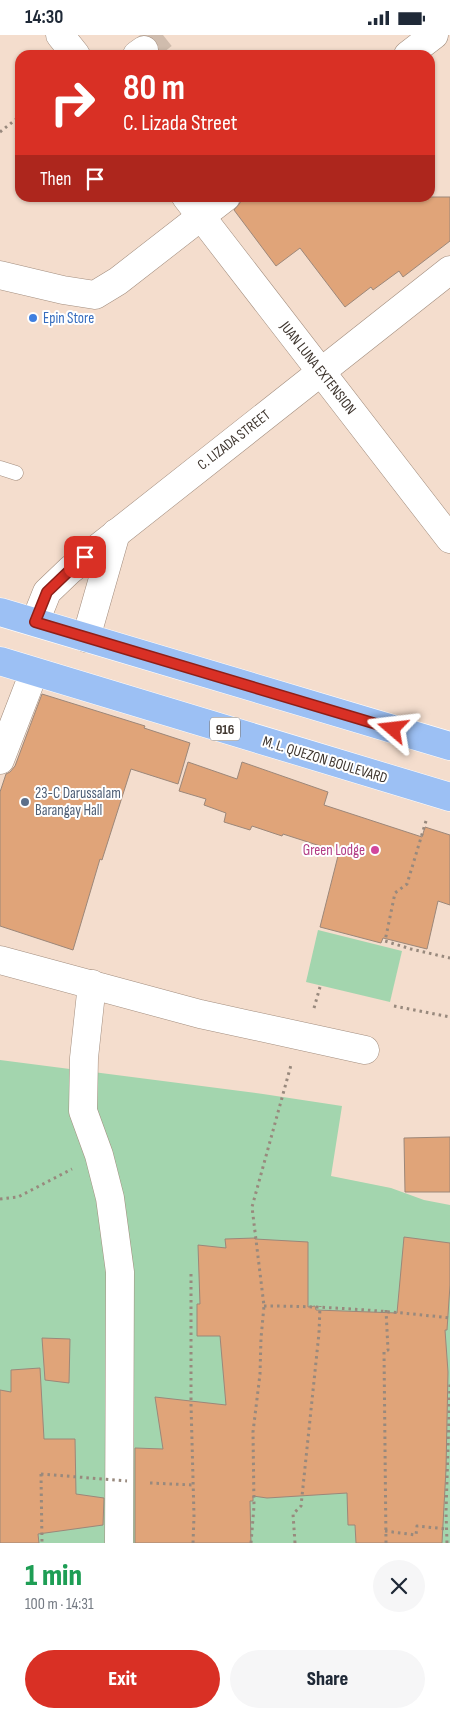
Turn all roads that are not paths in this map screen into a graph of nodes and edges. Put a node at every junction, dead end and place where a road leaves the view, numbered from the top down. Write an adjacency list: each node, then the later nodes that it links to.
1 (60, 35): 3 (street)
2 (434, 35): 4 (street)
3 (72, 50)
4 (414, 50)
5 (210, 202): 6 (street)
6 (193, 207): 8 (street); 9 (street, JUAN LUNA EXTENSION)
7 (450, 270): 9 (street, C. LIZADA STREET)
8 (0, 275)
9 (321, 372): 12 (street, C. LIZADA STREET); 13 (street, JUAN LUNA EXTENSION)
10 (0, 468): 11 (lane)
11 (16, 473)
12 (116, 533): 15 (street, C. LIZADA STREET); 16 (street)
13 (450, 539)
14 (0, 612): 15 (main road)
15 (35, 622): 16 (main road)
16 (86, 638): 19 (main road)
17 (0, 661): 18 (main road, M. L. QUEZON BOULEVARD / 916)
18 (34, 671): 20 (street); 21 (main road, M. L. QUEZON BOULEVARD / 916)
19 (450, 746)
20 (0, 760)
21 (443, 795)
22 (0, 960): 23 (street)
23 (92, 984): 24 (street); 25 (street)
24 (365, 1050)
25 (119, 1543)

